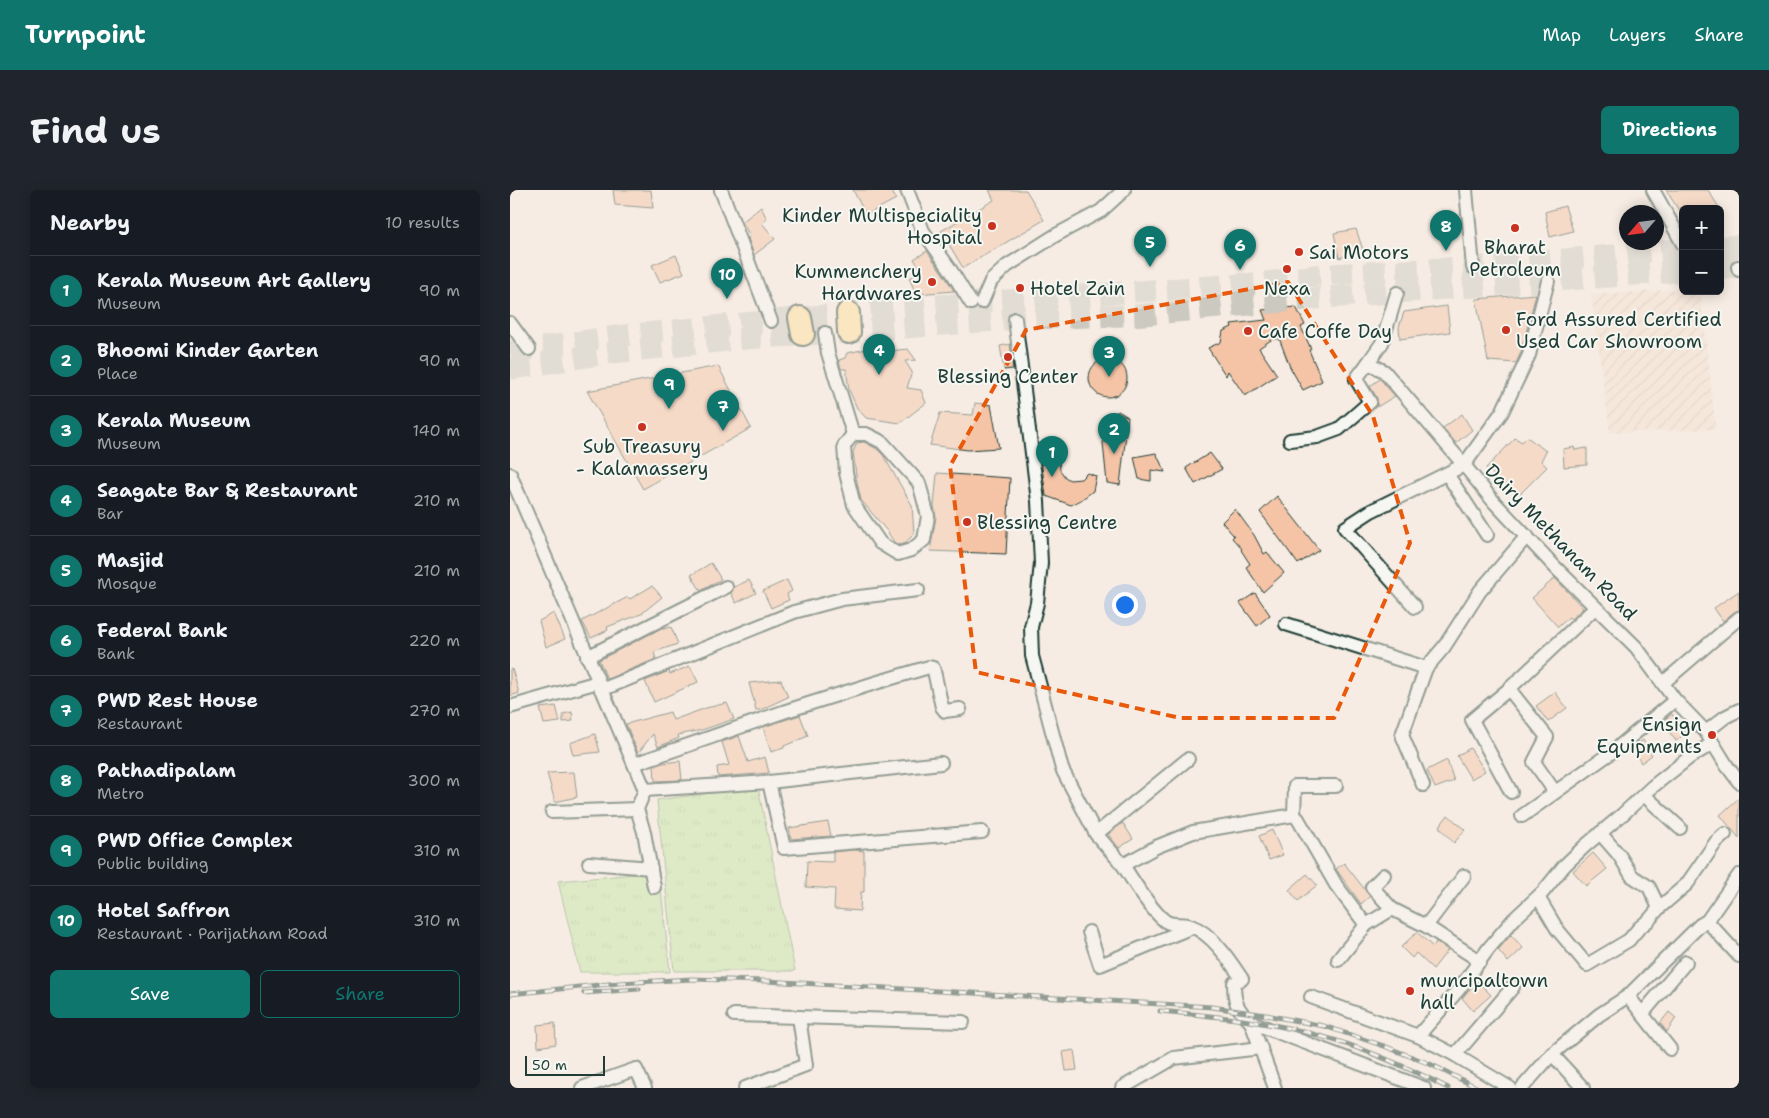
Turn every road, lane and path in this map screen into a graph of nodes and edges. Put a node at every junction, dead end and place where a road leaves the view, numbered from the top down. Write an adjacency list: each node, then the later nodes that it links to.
1 (721, 190): 11 (street)
2 (906, 190): 3 (street)
3 (1124, 190)
4 (1466, 190): 7 (street)
5 (1653, 190): 6 (street)
6 (1679, 237)
7 (1473, 267)
8 (1548, 281): 18 (street, Dairy Methanam Road)
9 (1397, 293): 15 (street)
10 (1014, 320): 58 (street)
11 (771, 321)
12 (510, 324): 14 (street)
13 (809, 329): 16 (street)
14 (530, 349)
15 (1368, 363): 17 (street); 18 (street)
16 (853, 434): 16 (street)
17 (1290, 440)
18 (1464, 465): 20 (street); 22 (street, Dairy Methanam Road)
19 (510, 474): 29 (street)
20 (1447, 474): 21 (street); 25 (street)
21 (1487, 535)
22 (1527, 536): 26 (street, Dairy Methanam Road); 30 (street)
23 (726, 587): 29 (street)
24 (918, 590): 32 (street)
25 (1415, 607)
26 (1595, 608): 31 (street, Dairy Methanam Road); 33 (street)
27 (1739, 618): 31 (street)
28 (1286, 624): 30 (street)
29 (587, 657): 32 (street)
30 (1426, 668): 45 (street)
31 (1663, 683): 34 (street, Dairy Methanam Road)
32 (599, 686): 35 (street); 42 (street)
33 (1509, 689): 48 (street); 49 (street)
34 (1675, 700): 38 (street, Dairy Methanam Road); 49 (street)
35 (510, 707)
36 (960, 709): 42 (street)
37 (1739, 710): 38 (street)
38 (1706, 732): 39 (street, Dairy Methanam Road)
39 (1712, 744): 44 (street, Dairy Methanam Road); 50 (street)
40 (1188, 759): 58 (street)
41 (941, 763): 43 (street)
42 (634, 764): 47 (street)
43 (769, 782): 47 (street); 56 (street)
44 (1739, 782)
45 (1423, 785)
46 (1336, 786): 53 (street)
47 (645, 790): 51 (street)
48 (1512, 792)
49 (1555, 792): 54 (street)
50 (1644, 795): 55 (street); 57 (street)
51 (638, 809): 52 (street); 62 (street)
52 (552, 812)
53 (1294, 815): 61 (street); 71 (street)
54 (1522, 816)
55 (1680, 828)
56 (982, 832)
57 (1600, 833): 67 (street); 68 (street)
58 (1096, 834): 61 (street)
59 (1725, 834): 68 (street)
60 (589, 863): 62 (street)
61 (1123, 865): 73 (street)
62 (651, 868): 66 (street)
63 (1739, 875): 70 (street)
64 (1384, 876): 69 (street)
65 (1464, 876): 72 (street)
66 (654, 887)
67 (1538, 897): 68 (street); 77 (street)
68 (1659, 908)
69 (1392, 909): 71 (street); 72 (street)
70 (1707, 921): 75 (street); 80 (street)
71 (1366, 925): 76 (street)
72 (1426, 926): 77 (street)
73 (1193, 927): 74 (street); 86 (street)
74 (1089, 932)
75 (1739, 956)
76 (1338, 960)
77 (1480, 961): 87 (street)
78 (1686, 962): 82 (street)
79 (1513, 987): 91 (street)
80 (1628, 996): 82 (street); 90 (street)
81 (1311, 997): 87 (street)
82 (1642, 1014): 89 (street)
83 (734, 1015): 84 (street)
84 (799, 1017): 85 (street); 95 (street)
85 (963, 1022)
86 (1251, 1022): 88 (street); 92 (street)
87 (1418, 1036): 91 (street)
88 (1260, 1048): 96 (street); 97 (street)
89 (1670, 1049)
90 (1552, 1054): 101 (street); 102 (street)
91 (1455, 1055): 100 (street)
92 (1378, 1070): 98 (street); 99 (street)
93 (582, 1088): 94 (street)
94 (645, 1088)
95 (744, 1088)
96 (1122, 1088)
97 (1275, 1088)
98 (1390, 1088)
99 (1424, 1088)
100 (1510, 1088)
101 (1522, 1088)
102 (1583, 1088)

